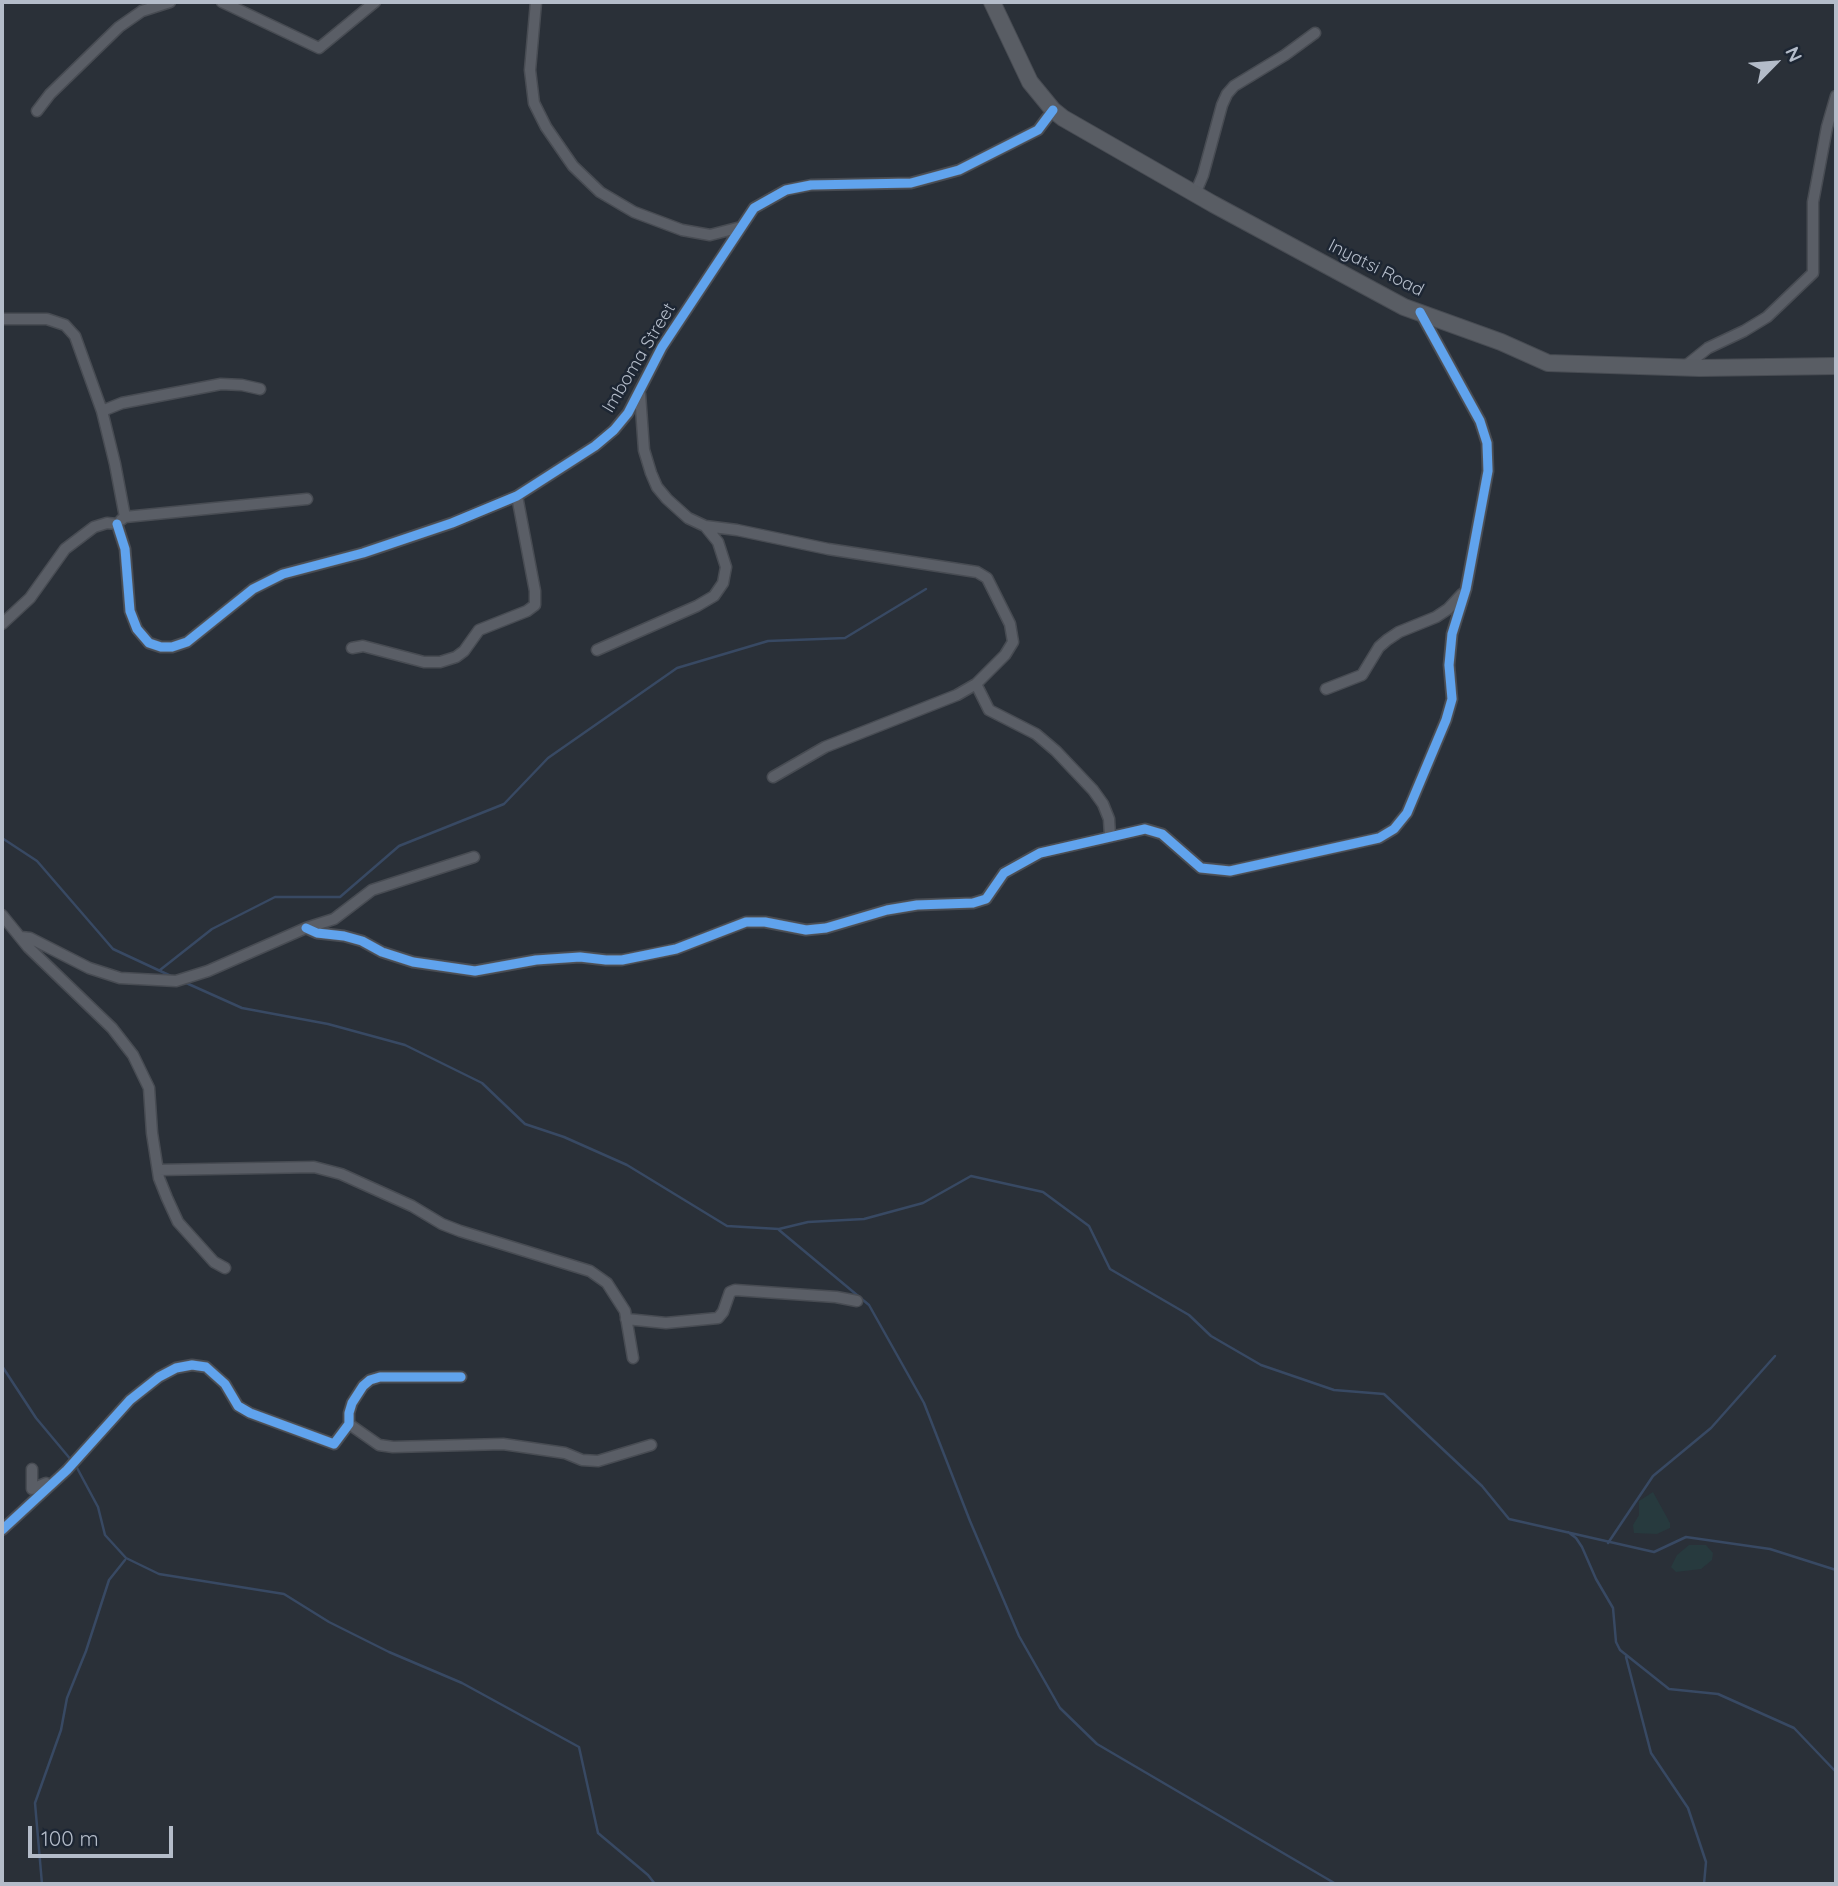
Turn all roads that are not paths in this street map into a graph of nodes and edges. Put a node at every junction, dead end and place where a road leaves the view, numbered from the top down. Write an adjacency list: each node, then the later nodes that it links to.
1 (170, 2): 9 (street)
2 (222, 2): 3 (street)
3 (374, 2)
4 (536, 2): 11 (street)
5 (992, 2): 8 (street, Inyatsi Road)
6 (1315, 33): 10 (street)
7 (1836, 96): 15 (street)
8 (1053, 110): 10 (street, Inyatsi Road); 11 (street, Imboma Street)
9 (37, 111)
10 (1195, 194): 12 (street, Inyatsi Road)
11 (741, 227): 17 (street, Imboma Street)
12 (1420, 312): 15 (street, Inyatsi Road); 23 (street)
13 (2, 318): 18 (street, Imboma Street)
14 (1836, 366): 15 (street, Inyatsi Road)
15 (1684, 368)
16 (260, 389): 18 (street)
17 (640, 394): 19 (street, Imboma Street); 22 (street)
18 (102, 411): 21 (street, Imboma Street)
19 (517, 496): 21 (street, Imboma Street); 25 (street)
20 (307, 499): 21 (street)
21 (121, 520): 24 (street)
22 (705, 526): 26 (street); 27 (street)
23 (1466, 589): 28 (street); 30 (street)
24 (2, 624)
25 (352, 648)
26 (597, 650)
27 (976, 684): 29 (street); 30 (street)
28 (1326, 689)
29 (773, 777)
30 (1110, 836): 33 (street)
31 (474, 857): 33 (street)
32 (2, 915): 34 (street)
33 (306, 928): 34 (street)
34 (21, 937): 35 (street)
35 (158, 1170): 36 (street); 38 (street)
36 (225, 1268)
37 (857, 1301): 38 (street)
38 (626, 1319): 39 (street)
39 (633, 1358)
40 (461, 1377): 41 (street)
41 (349, 1424): 42 (street); 44 (street)
42 (651, 1445)
43 (32, 1469): 44 (street)
44 (57, 1479): 45 (street)
45 (2, 1530)

